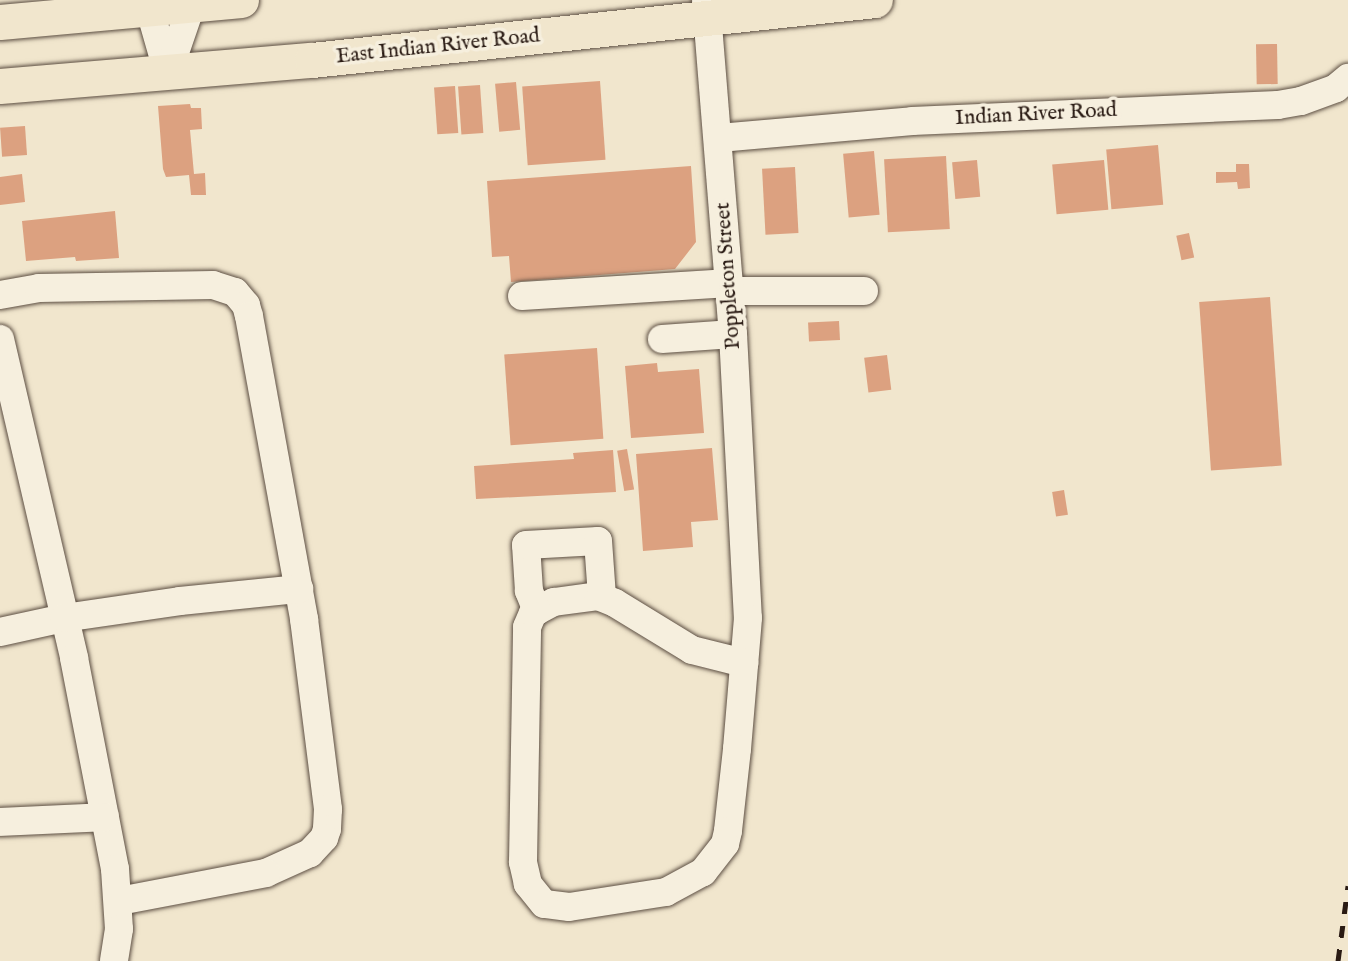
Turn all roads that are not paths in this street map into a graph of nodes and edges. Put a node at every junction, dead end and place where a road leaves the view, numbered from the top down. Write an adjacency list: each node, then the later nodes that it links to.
1 (241, 0): 3 (main road)
2 (875, 0): 5 (main road, East Indian River Road)
3 (193, 2): 4 (main road); 7 (street)
4 (148, 5): 6 (main road); 7 (street)
5 (707, 10): 7 (main road, East Indian River Road); 10 (street, Poppleton Street)
6 (0, 22)
7 (168, 74): 9 (main road, East Indian River Road)
8 (1348, 78): 10 (street, Indian River Road)
9 (0, 86)
10 (719, 138): 11 (street, Poppleton Street)
11 (730, 287): 12 (street); 14 (street); 15 (street, Poppleton Street)
12 (864, 291)
13 (0, 295): 18 (street)
14 (522, 296)
15 (733, 334): 17 (street); 23 (street, Poppleton Street)
16 (0, 339): 21 (street)
17 (662, 340)
18 (299, 589): 21 (street); 26 (street)
19 (602, 597): 20 (street); 20 (street); 23 (street)
20 (537, 611): 23 (street, Poppleton Street)
21 (64, 618): 22 (street); 24 (street)
22 (0, 632)
23 (744, 663)
24 (105, 817): 25 (street); 26 (street)
25 (0, 822)
26 (119, 901): 27 (street)
27 (114, 961)

